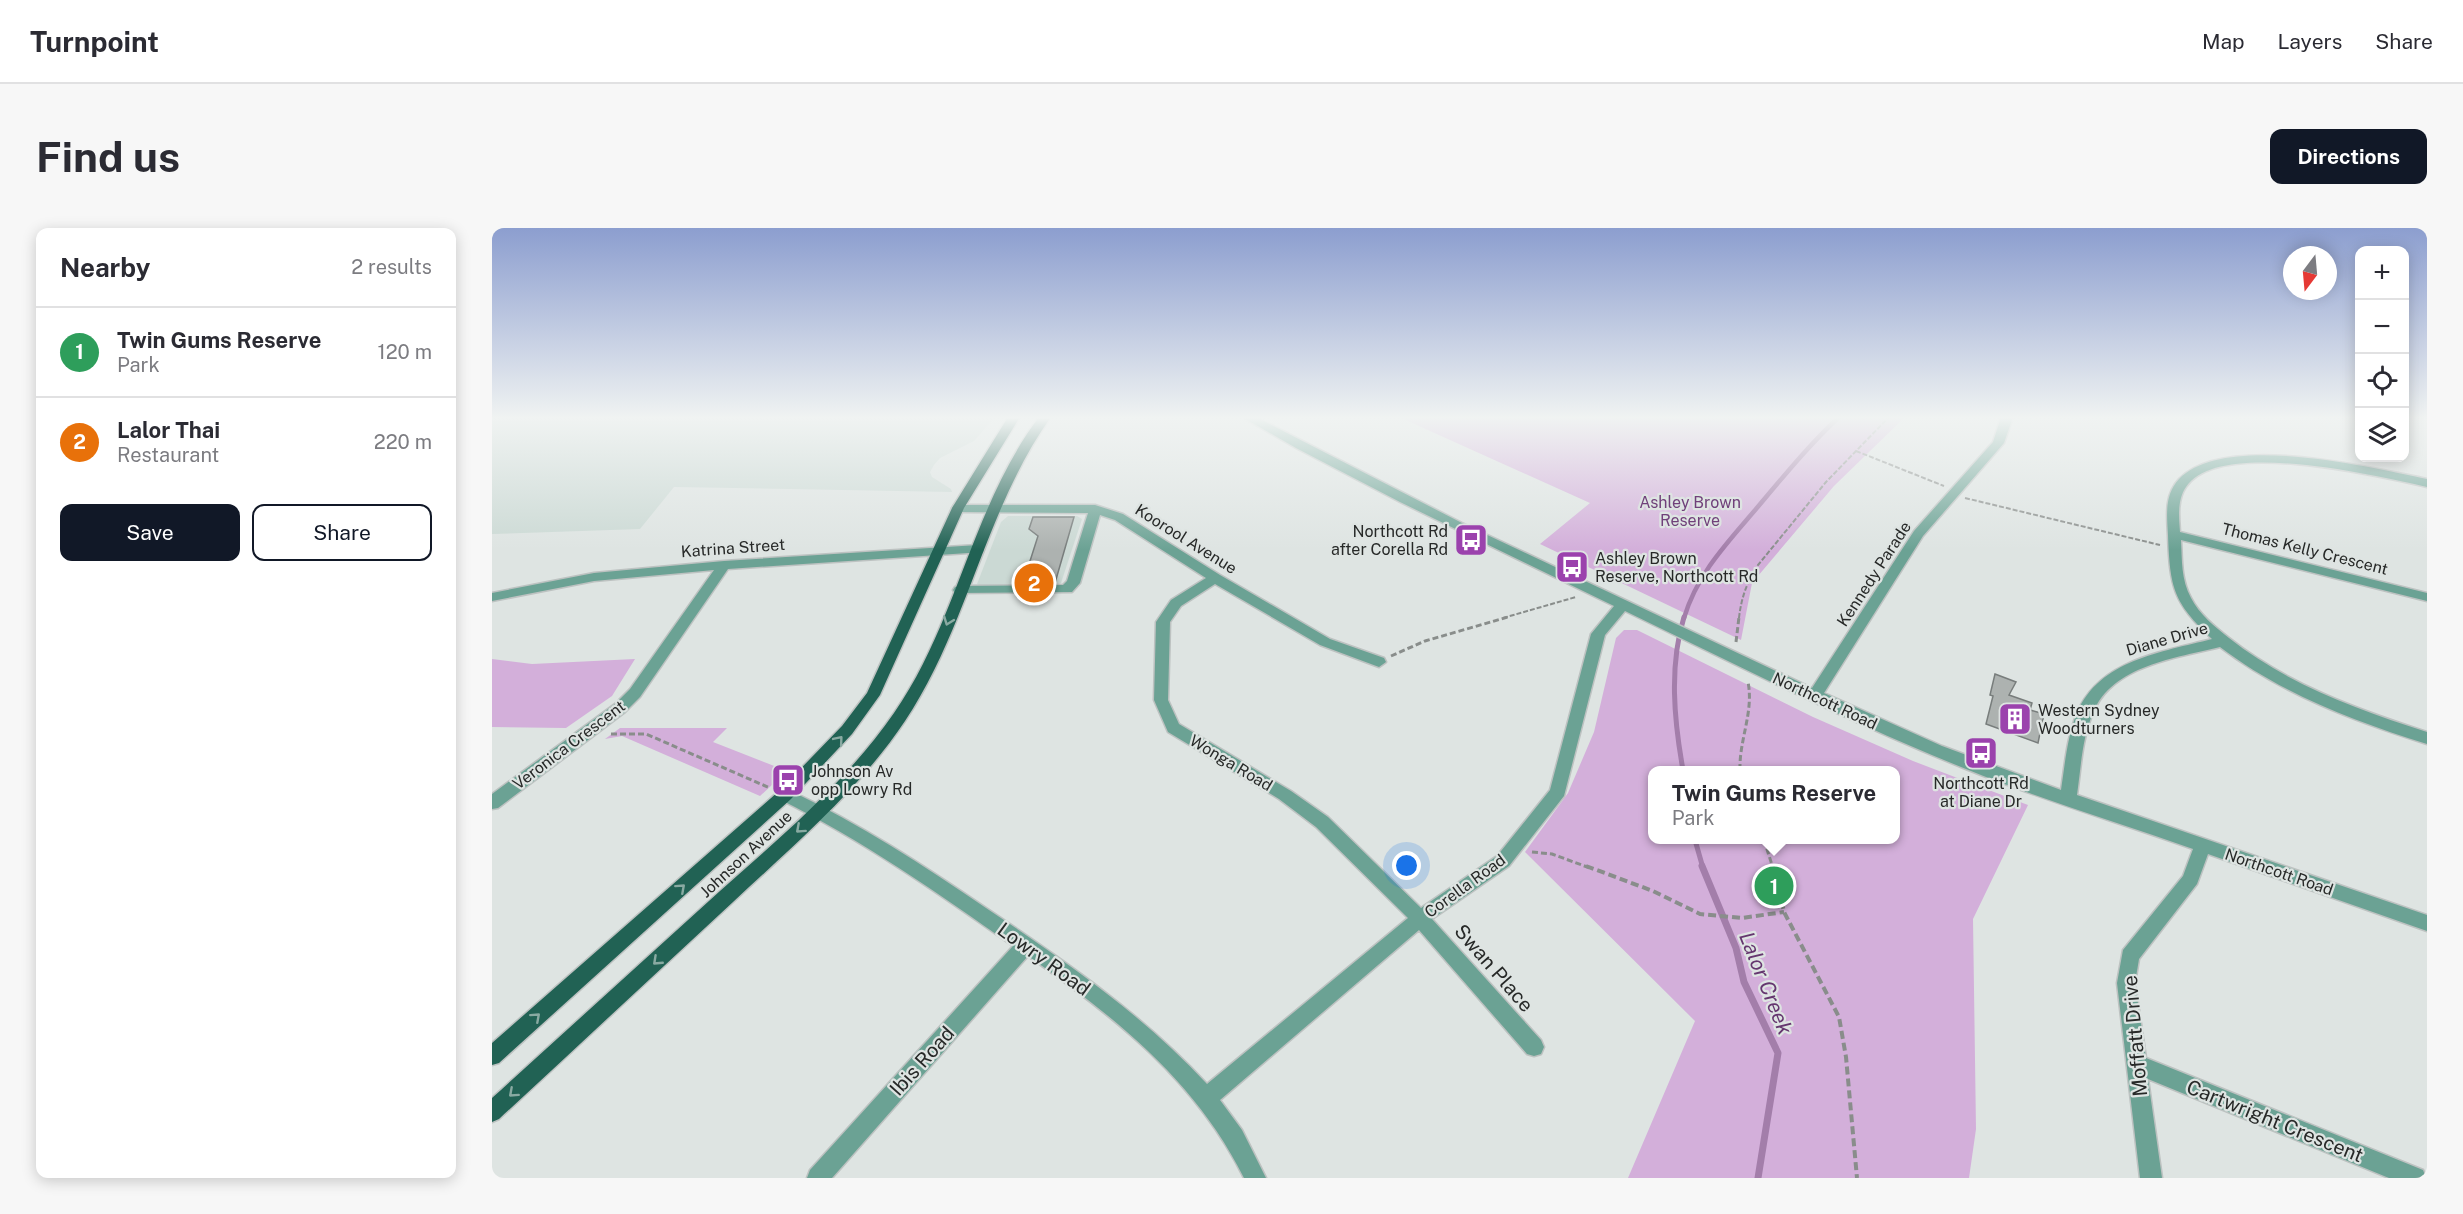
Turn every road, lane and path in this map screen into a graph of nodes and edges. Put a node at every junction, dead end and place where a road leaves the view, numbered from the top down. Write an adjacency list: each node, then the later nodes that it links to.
1 (987, 461): 11 (main road, Johnson Avenue)
2 (1020, 461): 12 (main road, Johnson Avenue)
3 (1331, 461): 23 (street, Northcott Road)
4 (1847, 461): 25 (path)
5 (1881, 461): 10 (path)
6 (1982, 461): 10 (street, Kennedy Parade)
7 (2246, 461): 14 (street)
8 (2308, 461): 9 (street)
9 (2427, 483)
10 (1955, 492): 14 (path); 28 (street, Kennedy Parade)
11 (958, 508): 12 (street, Koorool Avenue); 16 (main road, Johnson Avenue)
12 (993, 509): 13 (street, Koorool Avenue); 15 (main road, Johnson Avenue)
13 (1095, 509): 18 (street, Koorool Avenue); 19 (street)
14 (2174, 541): 22 (street, Thomas Kelly Crescent); 24 (street)
15 (978, 549): 16 (street, Katrina Street); 19 (main road, Johnson Avenue)
16 (939, 550): 17 (street, Katrina Street); 32 (main road, Johnson Avenue, one-way to 16)
17 (723, 565): 20 (street, Katrina Street); 29 (street, Veronica Crescent)
18 (1215, 578): 26 (street, Koorool Avenue); 40 (street, Wonga Road)
19 (960, 590): 35 (main road, Johnson Avenue, one-way to 35)
20 (492, 597)
21 (1576, 597): 26 (path)
22 (2427, 597)
23 (1623, 605): 28 (street, Northcott Road); 40 (street, Corella Road)
24 (2224, 641): 30 (street); 33 (street, Diane Drive)
25 (1742, 645)
26 (1379, 662)
27 (1744, 680): 31 (path)
28 (1814, 697): 33 (street, Northcott Road)
29 (585, 734): 32 (path); 34 (street, Veronica Crescent)
30 (2427, 738)
31 (1740, 766)
32 (785, 795): 35 (street, Lowry Road); 44 (main road, Johnson Avenue, one-way to 32)
33 (2068, 799): 37 (street, Northcott Road)
34 (492, 803)
35 (820, 811): 42 (street, Lowry Road); 47 (main road, Johnson Avenue, one-way to 47)
36 (1765, 844): 39 (path)
37 (2202, 846): 41 (street, Northcott Road); 45 (street, Moffatt Drive)
38 (1522, 851): 39 (path)
39 (1784, 912): 50 (path)
40 (1420, 918): 43 (street, Swan Place); 46 (street, Corella Road)
41 (2427, 923)
42 (1026, 945): 46 (street, Lowry Road); 48 (street, Ibis Road)
43 (1534, 1047)
44 (492, 1056)
45 (2136, 1064): 51 (street, Moffatt Drive); 52 (street, Cartwright Crescent)
46 (1205, 1099): 49 (street, Lowry Road)
47 (492, 1112)
48 (818, 1178)
49 (1255, 1178)
50 (1857, 1178)
51 (2151, 1178)
52 (2415, 1178)

